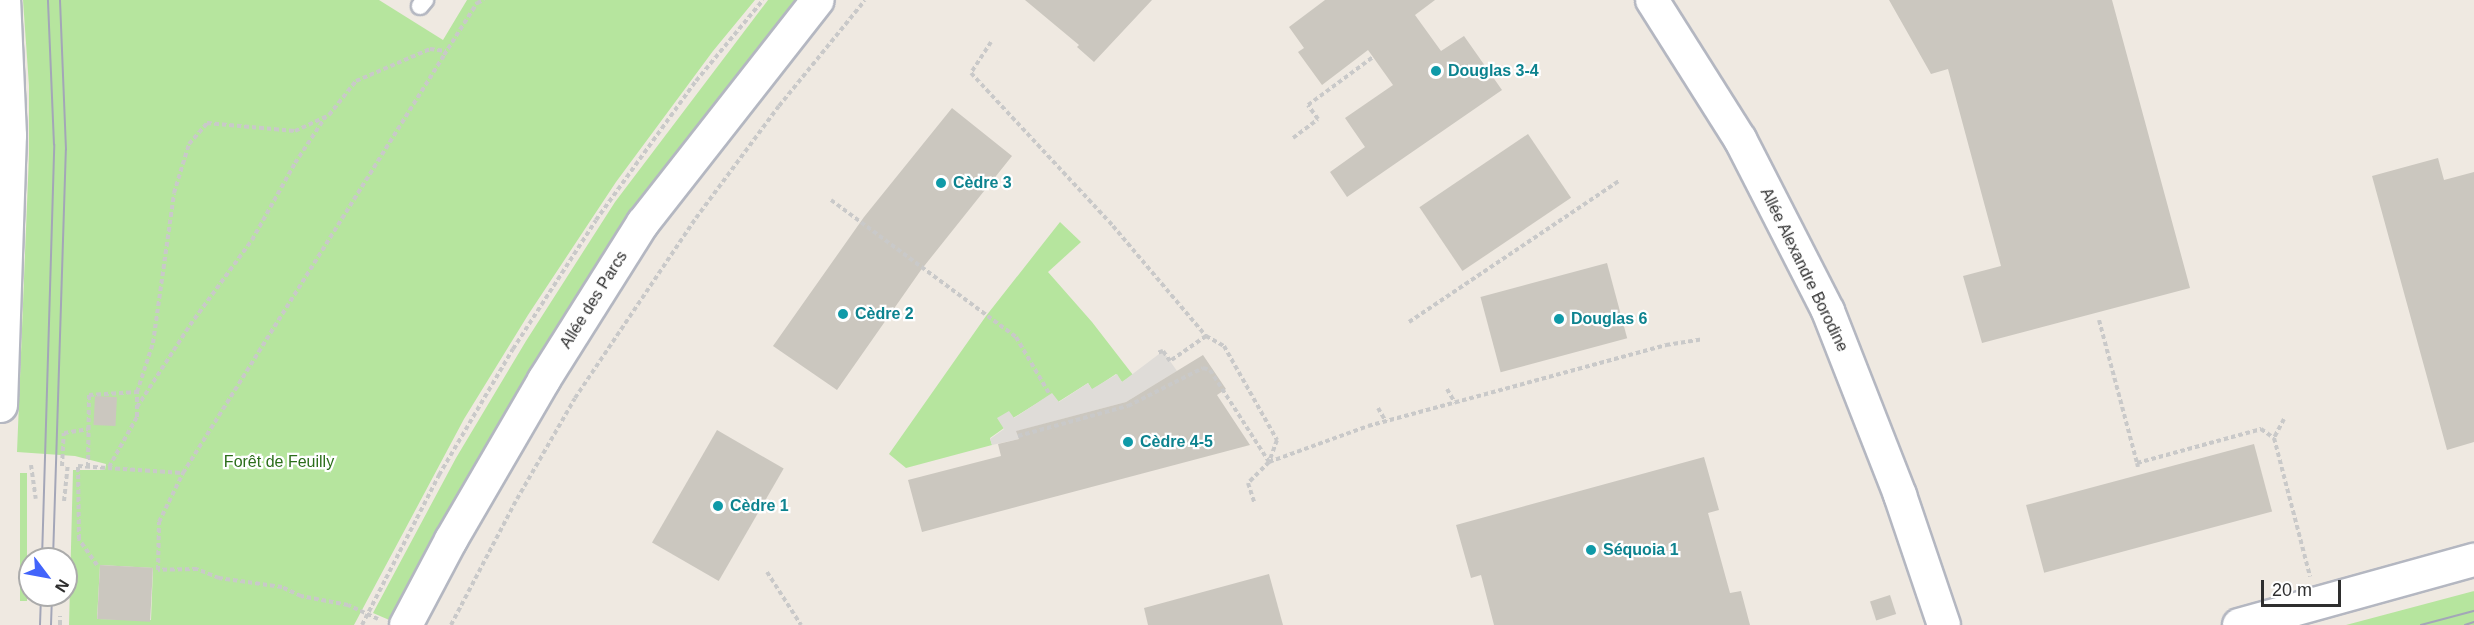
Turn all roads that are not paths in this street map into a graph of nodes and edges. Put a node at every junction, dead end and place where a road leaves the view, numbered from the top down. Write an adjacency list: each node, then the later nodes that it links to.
1 (3, 0): 4 (street)
2 (818, 0): 6 (street, Allée des Parcs)
3 (1652, 0): 7 (street, Allée Alexandre Borodine)
4 (0, 405)
5 (2474, 560): 8 (street)
6 (406, 625)
7 (1944, 625)
8 (2239, 625)

